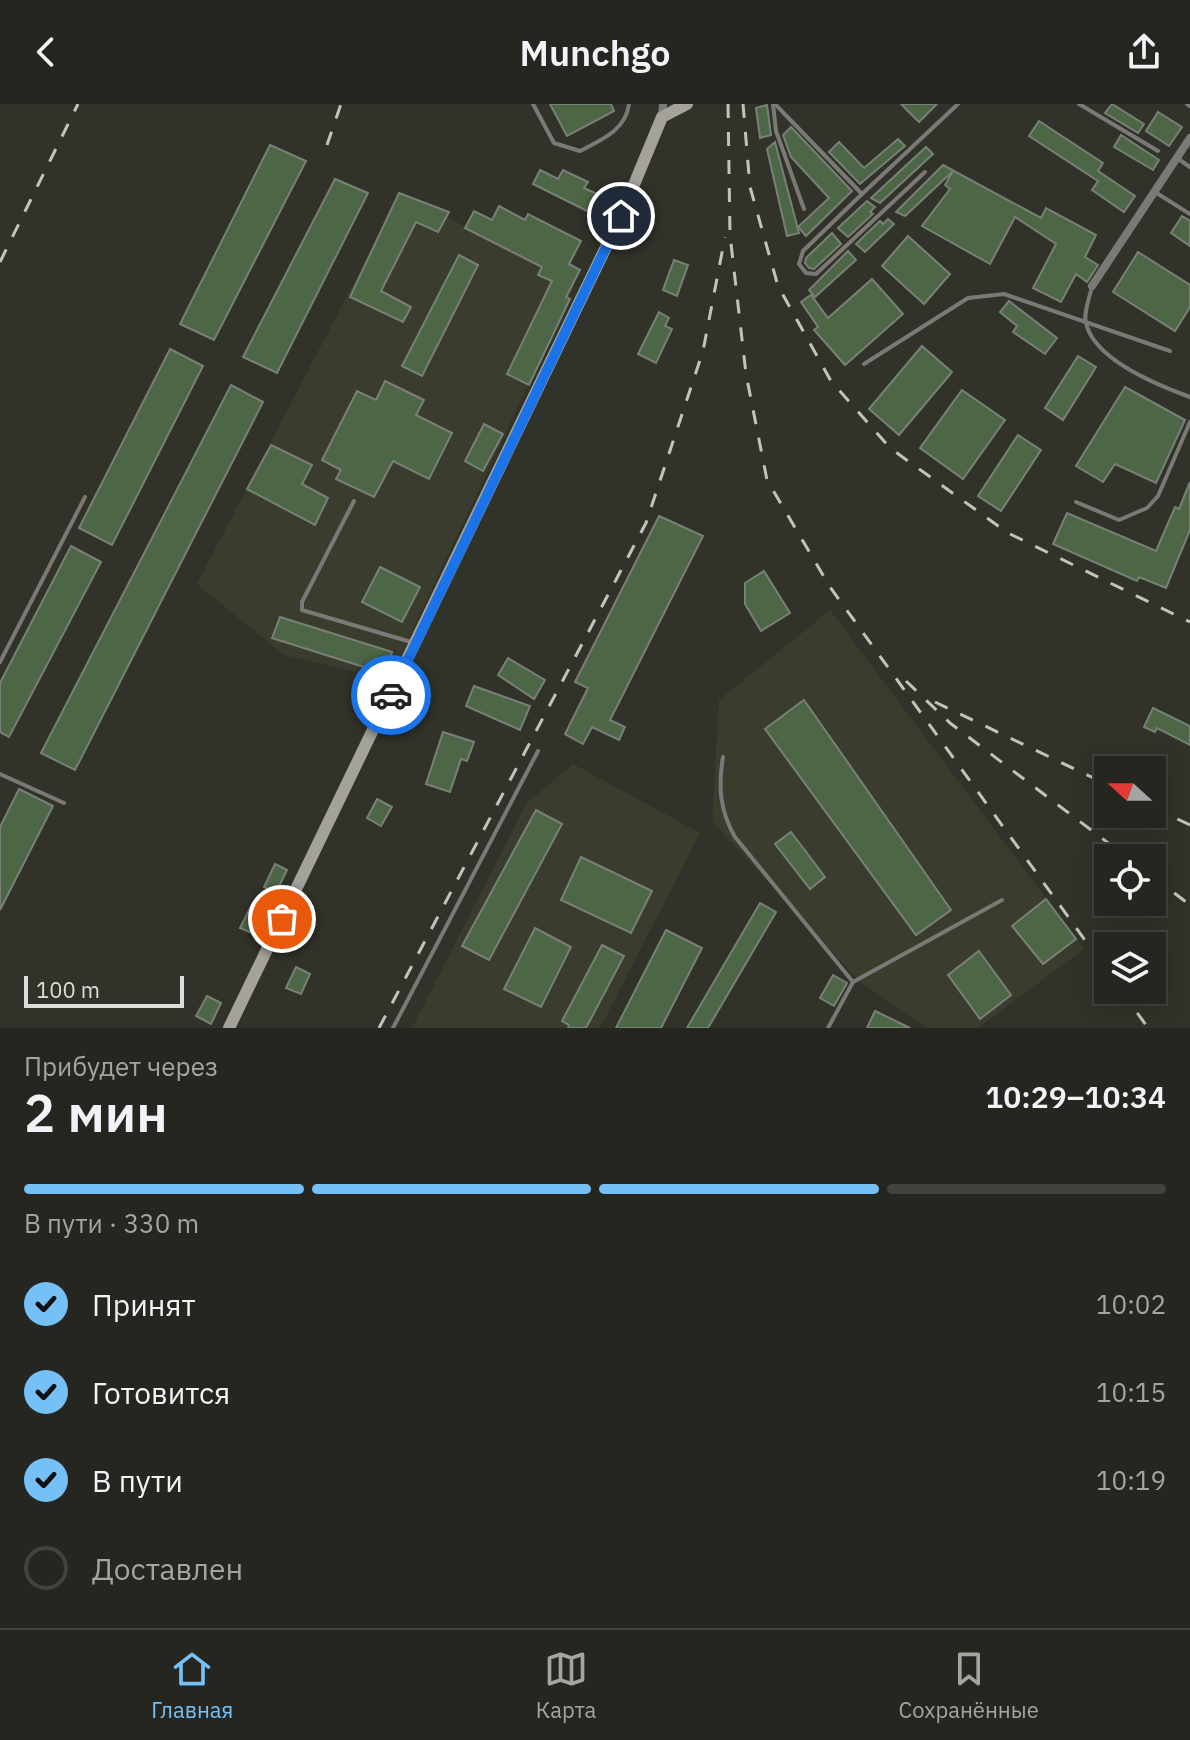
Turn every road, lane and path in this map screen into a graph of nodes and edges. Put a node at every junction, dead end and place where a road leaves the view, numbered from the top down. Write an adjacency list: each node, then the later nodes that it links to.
1 (533, 104): 2 (lane)
2 (629, 104)
3 (687, 104): 7 (main road)
4 (774, 104): 14 (lane); 15 (lane)
5 (958, 104): 14 (lane)
6 (1079, 104): 9 (lane)
7 (662, 111): 26 (main road)
8 (1190, 138): 10 (street)
9 (1158, 151)
10 (1177, 158): 11 (lane); 13 (street)
11 (1190, 167)
12 (925, 172): 14 (lane)
13 (1155, 192): 16 (lane); 17 (street)
14 (862, 194)
15 (804, 209)
16 (1190, 214)
17 (1092, 286): 18 (lane)
18 (1085, 320): 19 (lane); 20 (lane); 21 (lane)
19 (1170, 351)
20 (864, 364)
21 (1190, 397)
22 (1190, 422): 25 (lane)
23 (85, 497): 27 (lane)
24 (354, 501): 26 (lane)
25 (1076, 502)
26 (417, 644): 34 (main road)
27 (0, 662)
28 (538, 751): 35 (lane)
29 (723, 757): 33 (lane)
30 (0, 774): 31 (lane)
31 (64, 803)
32 (1002, 900): 33 (lane)
33 (853, 982): 36 (lane)
34 (229, 1028)
35 (393, 1028)
36 (828, 1028)

